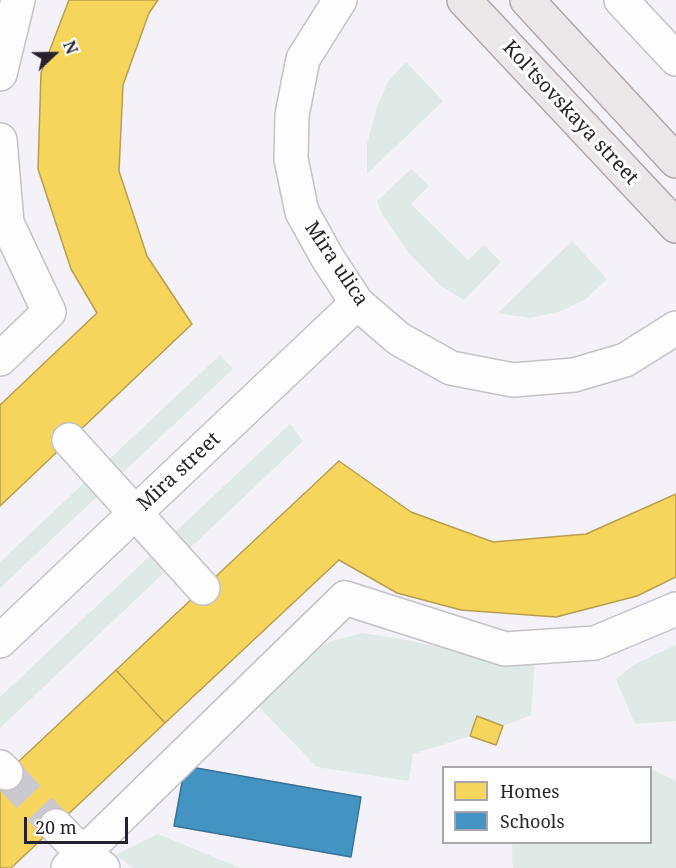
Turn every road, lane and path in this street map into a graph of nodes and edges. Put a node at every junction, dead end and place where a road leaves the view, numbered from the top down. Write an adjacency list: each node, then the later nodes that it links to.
1 (18, 0): 7 (street)
2 (340, 0): 11 (street, Mira ulica)
3 (464, 0): 10 (main road, Kol'tsovskaya street)
4 (527, 0): 9 (main road)
5 (621, 0): 6 (street)
6 (676, 59)
7 (0, 74)
8 (0, 140): 13 (street)
9 (676, 161)
10 (676, 226)
11 (357, 303): 12 (street, Mira ulica); 15 (street, Mira street)
12 (676, 328)
13 (0, 359)
14 (69, 440): 15 (street)
15 (136, 513): 16 (street); 18 (street, Mira street)
16 (203, 588)
17 (676, 609): 20 (street)
18 (0, 642)
19 (56, 826): 20 (street)
20 (85, 864)

